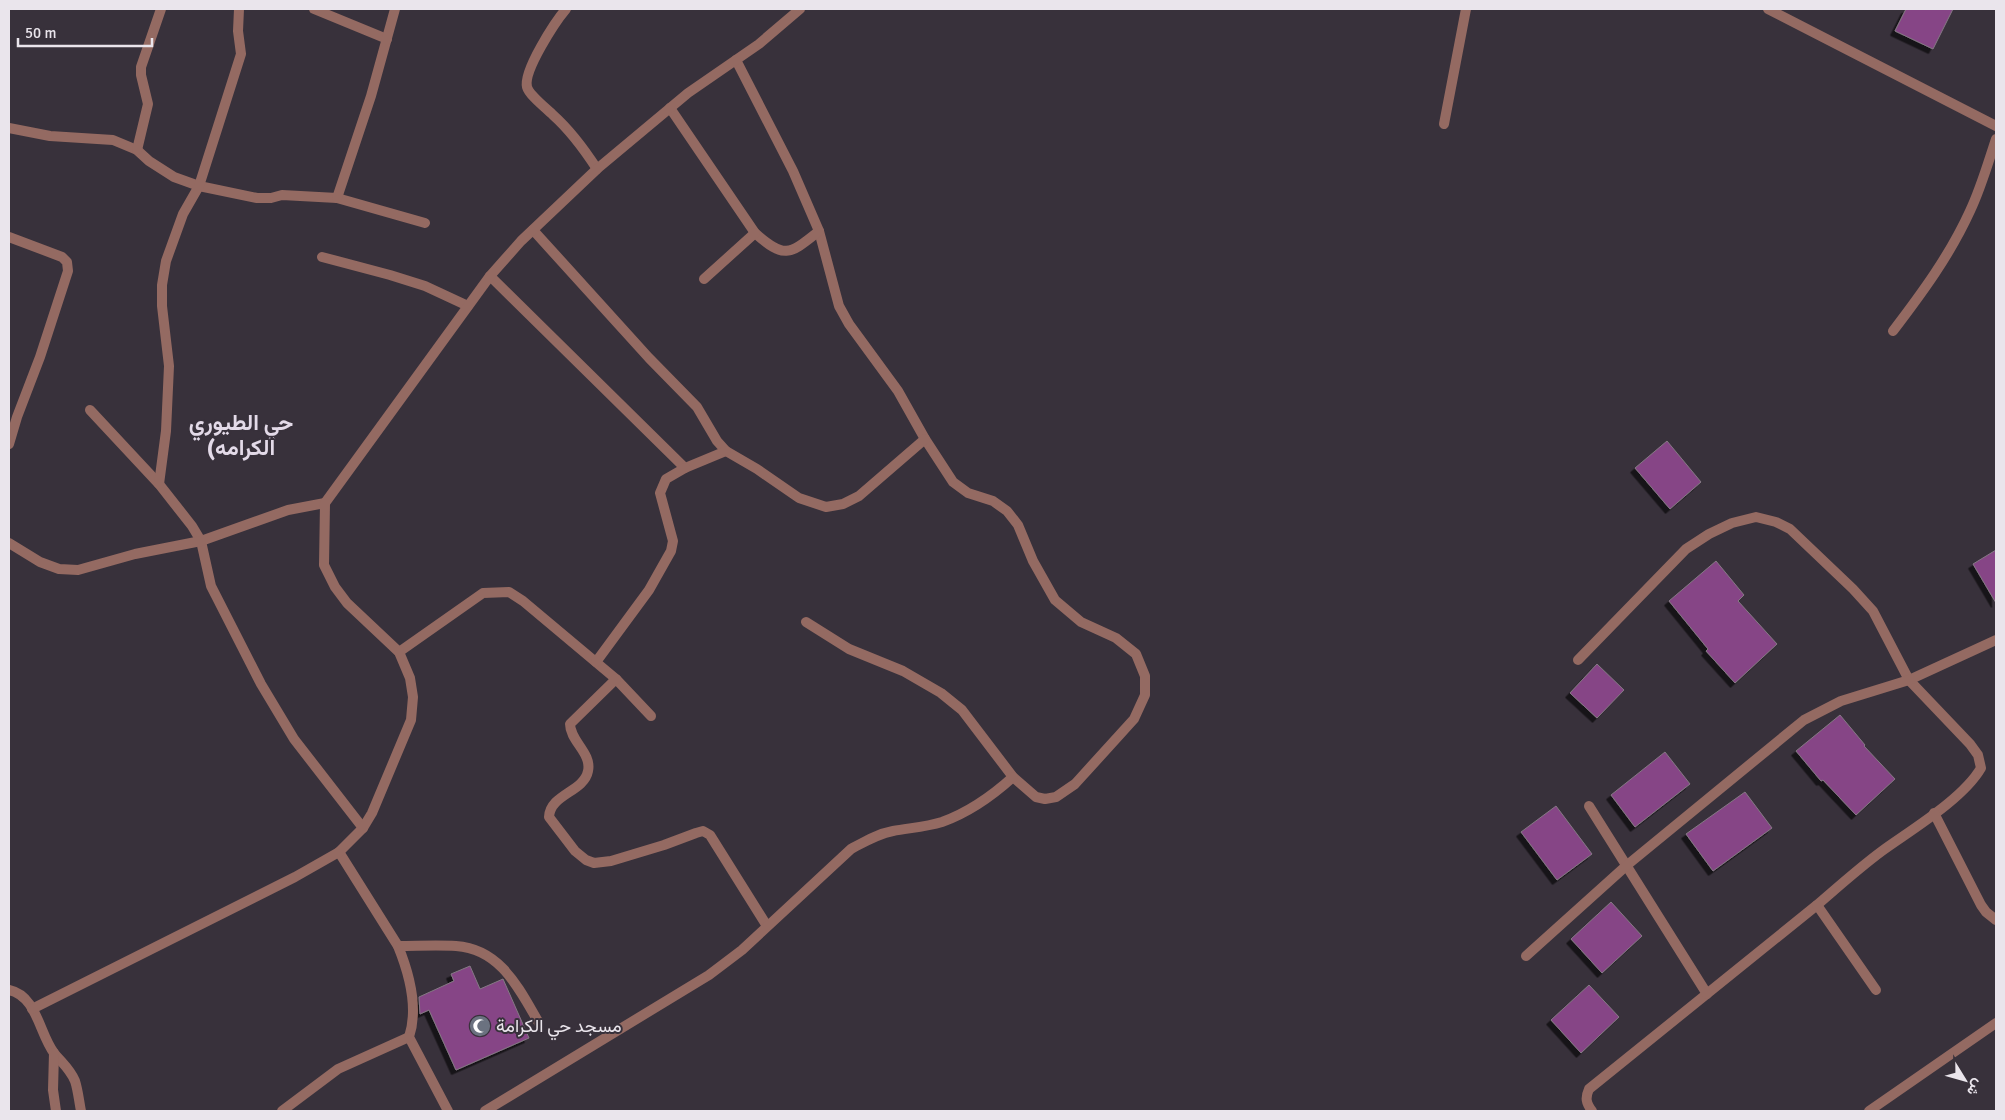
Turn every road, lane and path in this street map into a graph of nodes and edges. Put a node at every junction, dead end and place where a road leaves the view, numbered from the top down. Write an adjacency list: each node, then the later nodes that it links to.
1 (161, 9): 16 (street)
2 (238, 9): 18 (street)
3 (314, 9): 9 (street)
4 (395, 9): 9 (street)
5 (566, 9): 17 (street)
6 (800, 9): 10 (street)
7 (1466, 9): 12 (street)
8 (1768, 9): 13 (street)
9 (387, 39): 19 (street)
10 (736, 60): 11 (street); 22 (street)
11 (670, 108): 17 (street); 23 (street)
12 (1444, 124)
13 (1996, 126)
14 (9, 128): 16 (street)
15 (1996, 139): 29 (street)
16 (137, 150): 18 (street)
17 (597, 169): 21 (street)
18 (199, 186): 19 (street); 35 (street)
19 (337, 198): 20 (street)
20 (425, 223)
21 (533, 230): 26 (street); 33 (street)
22 (820, 231): 23 (street); 31 (street)
23 (754, 233): 27 (street)
24 (9, 237): 32 (street)
25 (322, 257): 28 (street)
26 (490, 276): 28 (street); 34 (street)
27 (704, 279)
28 (468, 306): 36 (street)
29 (1893, 331)
30 (90, 410): 35 (street)
31 (925, 439): 33 (street); 47 (street)
32 (9, 444)
33 (726, 451): 34 (street)
34 (685, 468): 43 (street)
35 (159, 484): 37 (street)
36 (324, 503): 37 (street); 41 (street)
37 (201, 541): 38 (street); 50 (street)
38 (9, 543)
39 (806, 622): 47 (street)
40 (1996, 640): 45 (street)
41 (399, 652): 43 (street); 50 (street)
42 (1578, 660): 45 (street)
43 (596, 662): 44 (street)
44 (616, 679): 46 (street); 55 (street)
45 (1909, 680): 49 (street); 52 (street)
46 (651, 716)
47 (1013, 777): 55 (street)
48 (1589, 806): 52 (street)
49 (1934, 814): 53 (street); 54 (street)
50 (363, 828): 51 (street)
51 (339, 852): 56 (street); 61 (street)
52 (1626, 866): 57 (street); 60 (street)
53 (1817, 905): 59 (street); 60 (street)
54 (1996, 920)
55 (767, 926): 70 (street)
56 (398, 946): 62 (street); 64 (street)
57 (1526, 956)
58 (9, 990): 61 (street)
59 (1876, 990)
60 (1706, 994): 71 (street)
61 (32, 1009): 65 (street)
62 (540, 1023)
63 (1996, 1023): 72 (street)
64 (409, 1036): 68 (street); 69 (street)
65 (54, 1053): 66 (street); 67 (street)
66 (56, 1111)
67 (81, 1111)
68 (282, 1111)
69 (448, 1111)
70 (485, 1111)
71 (1592, 1111)
72 (1869, 1111)

